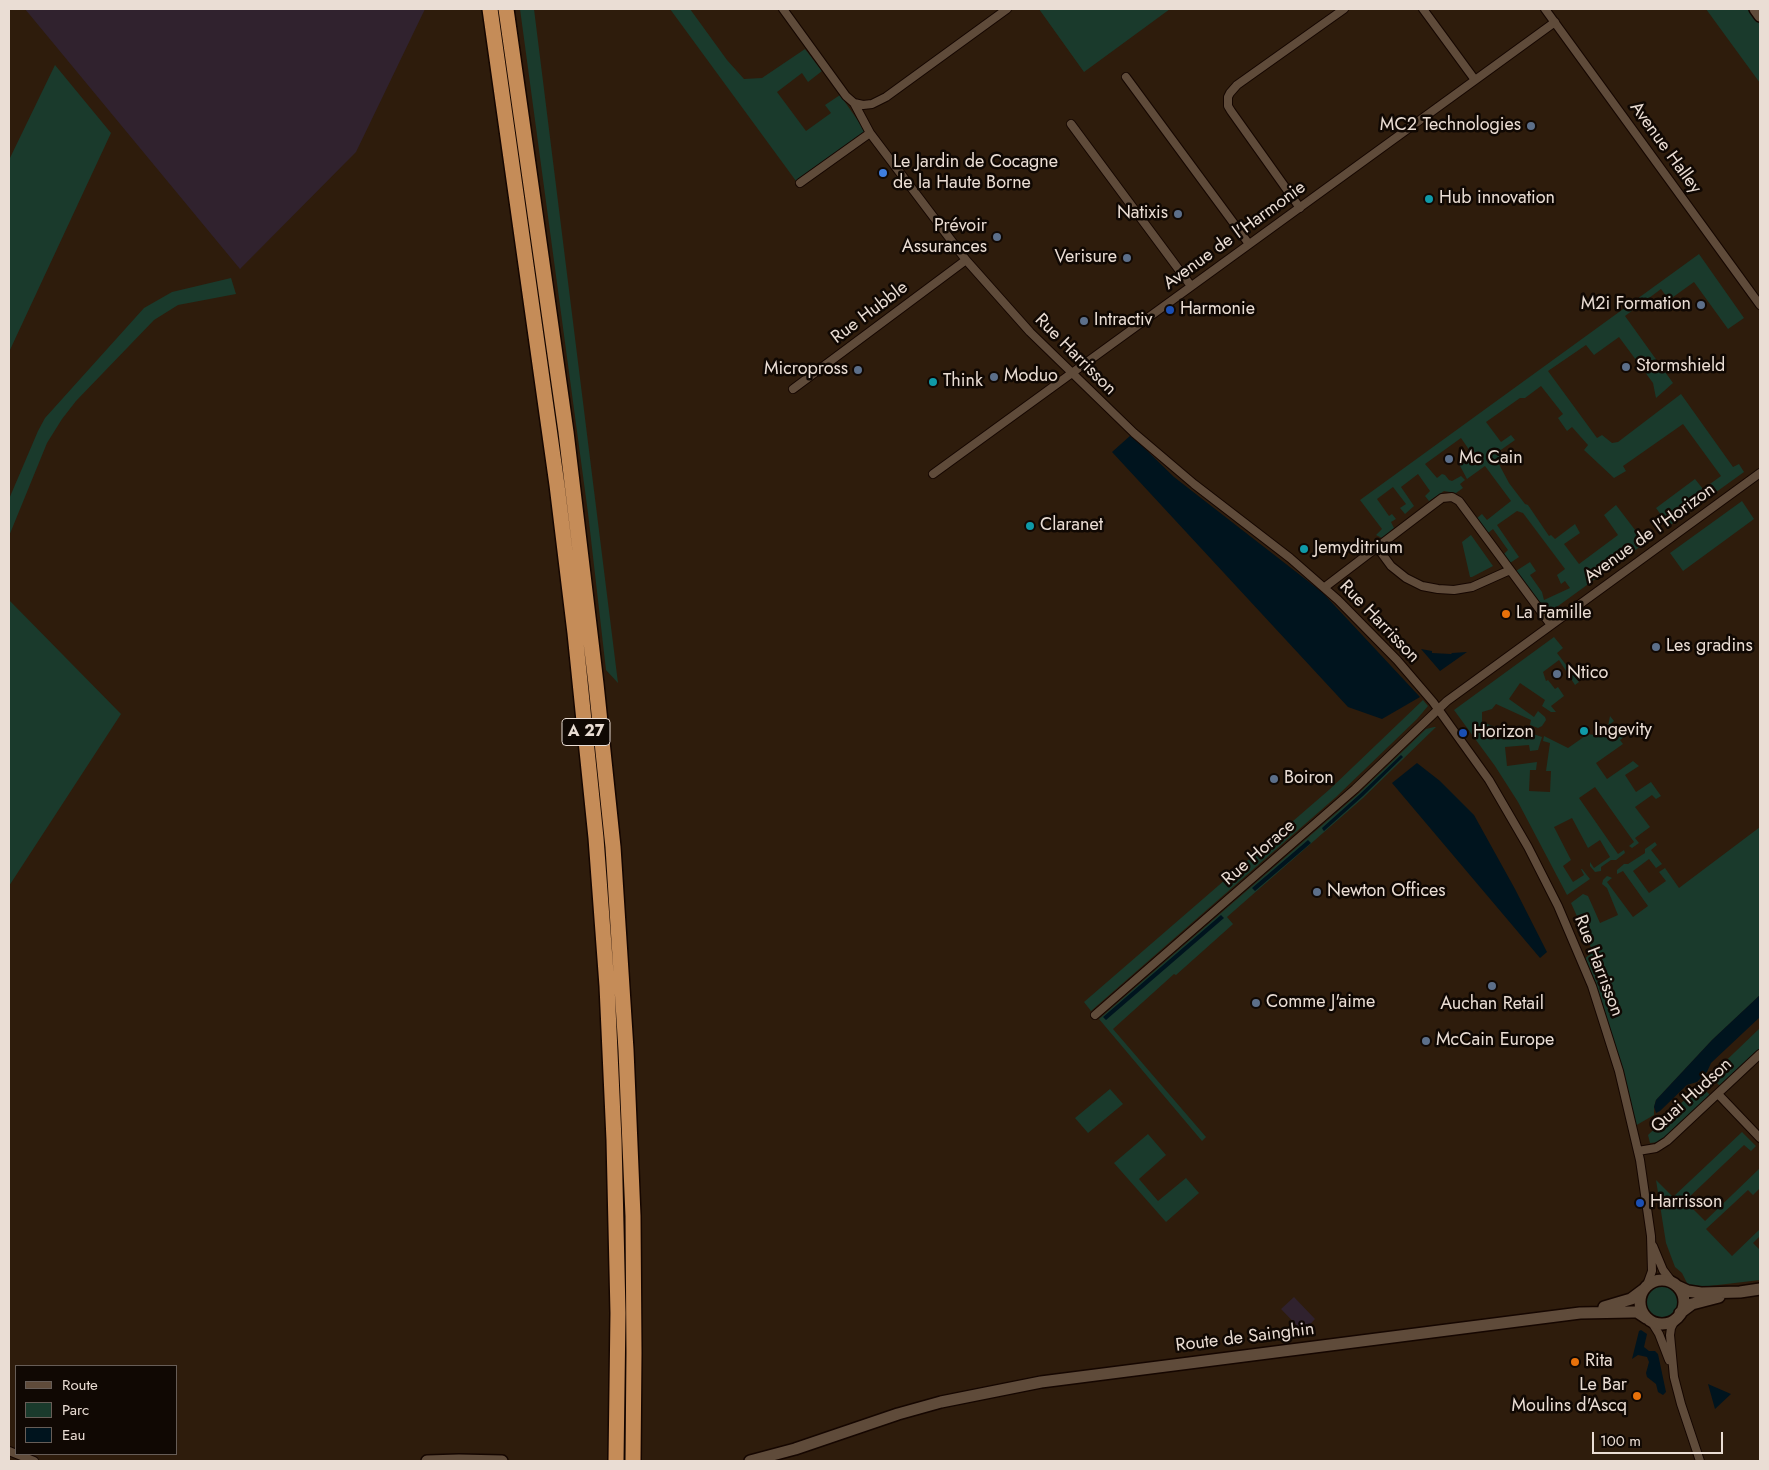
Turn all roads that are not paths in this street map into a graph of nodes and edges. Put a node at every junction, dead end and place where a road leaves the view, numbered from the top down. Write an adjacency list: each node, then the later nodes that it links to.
1 (490, 9): 49 (highway, A 27)
2 (506, 9): 50 (highway, A 27)
3 (783, 9): 13 (street, Rue Harrisson)
4 (1008, 9): 13 (street)
5 (1344, 9): 17 (street)
6 (1423, 9): 12 (street)
7 (1545, 9): 10 (street, Avenue Halley)
8 (1755, 9): 9 (street)
9 (1760, 16)
10 (1555, 22): 12 (street, Avenue de l'Harmonie); 21 (street, Avenue Halley)
11 (1126, 77): 18 (street)
12 (1475, 80): 17 (street, Avenue de l'Harmonie)
13 (854, 103): 15 (street, Rue Harrisson)
14 (1071, 124): 20 (street)
15 (870, 133): 16 (street); 19 (street, Rue Harrisson)
16 (800, 183)
17 (1300, 208): 18 (street, Avenue de l'Harmonie)
18 (1249, 244): 20 (street, Avenue de l'Harmonie)
19 (966, 260): 22 (street, Rue Harrisson); 23 (street, Rue Hubble)
20 (1191, 286): 22 (street, Avenue de l'Harmonie)
21 (1760, 305)
22 (1072, 373): 25 (street, Avenue de l'Harmonie); 28 (street, Rue Harrisson)
23 (793, 389)
24 (1760, 473): 29 (street, Avenue de l'Horizon)
25 (933, 474)
26 (1377, 547): 27 (street); 27 (street); 28 (street)
27 (1510, 570): 29 (street)
28 (1325, 588): 30 (street, Rue Harrisson)
29 (1551, 625): 30 (street, Avenue de l'Horizon)
30 (1438, 709): 31 (street, Rue Horace); 35 (street, Rue Harrisson)
31 (1095, 1015)
32 (1760, 1054): 33 (street, Quai Hudson)
33 (1718, 1094): 34 (street); 35 (street, Quai Hudson)
34 (1760, 1138)
35 (1638, 1151): 36 (street, Rue Harrisson)
36 (1651, 1236): 37 (street, Rue Harrisson); 38 (street, Rue Harrisson)
37 (1674, 1284): 38 (street); 40 (street); 42 (street)
38 (1645, 1288): 41 (street, Route de Sainghin); 43 (street)
39 (1760, 1289): 40 (street)
40 (1740, 1292): 42 (street)
41 (1580, 1313): 43 (street, Route de Sainghin); 51 (street, Route de Sainghin)
42 (1678, 1316): 43 (street); 44 (street)
43 (1649, 1319): 44 (street)
44 (1674, 1377): 52 (street)
45 (20, 1457): 46 (street)
46 (34, 1461)
47 (427, 1461): 48 (street)
48 (502, 1461)
49 (616, 1461)
50 (633, 1461)
51 (750, 1461)
52 (1700, 1461)

